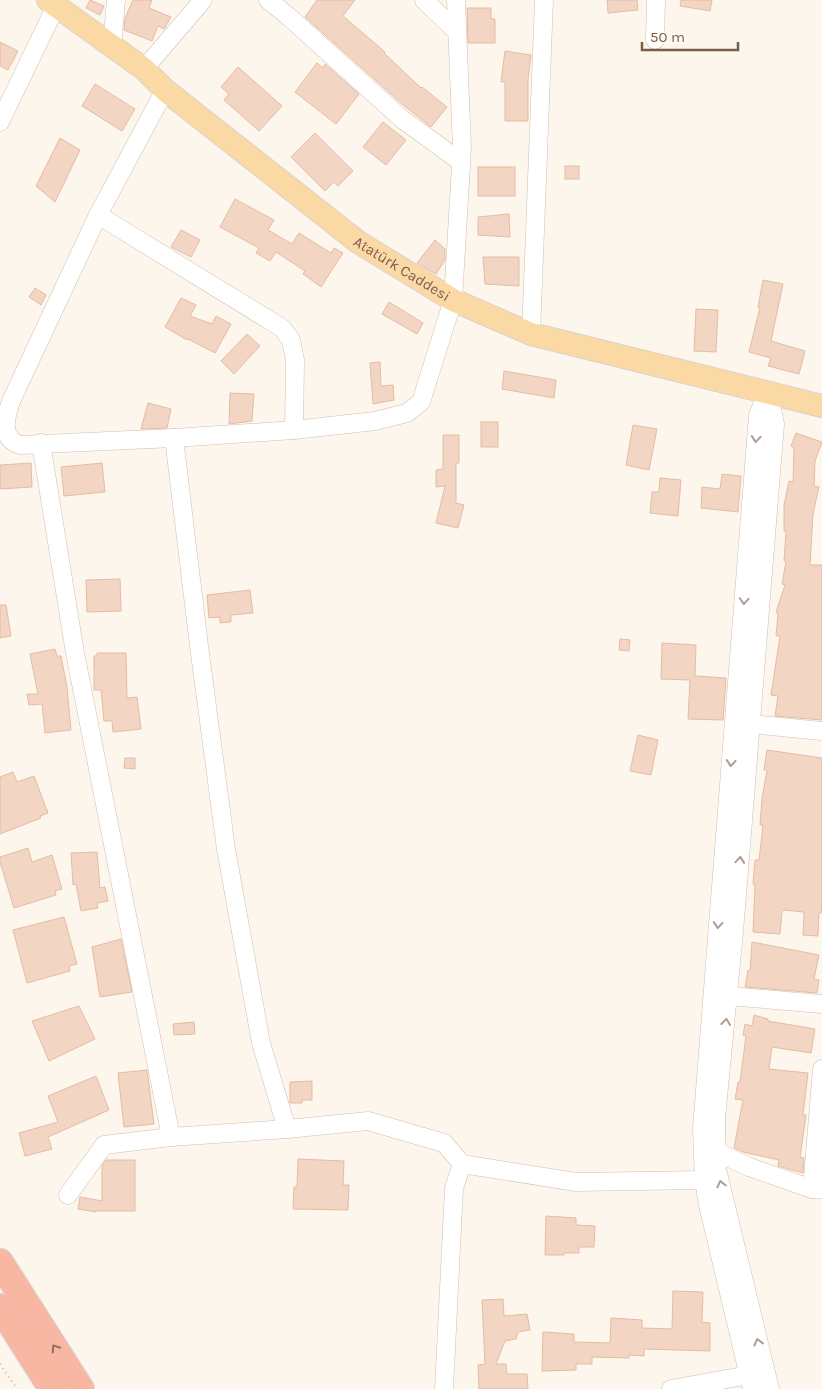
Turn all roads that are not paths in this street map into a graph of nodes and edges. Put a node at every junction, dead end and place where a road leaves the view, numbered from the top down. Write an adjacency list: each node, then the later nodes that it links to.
1 (116, 0): 11 (street)
2 (203, 0): 12 (street)
3 (268, 0): 15 (street)
4 (424, 0): 9 (street)
5 (456, 0): 9 (street)
6 (544, 0): 18 (street)
7 (656, 0): 10 (street)
8 (52, 3): 11 (main road, Atatürk Caddesi); 14 (street)
9 (457, 32): 15 (street)
10 (655, 40)
11 (112, 47): 12 (main road, Atatürk Caddesi)
12 (144, 69): 13 (main road, Atatürk Caddesi)
13 (165, 90): 16 (street); 17 (main road, Atatürk Caddesi)
14 (0, 122)
15 (461, 162): 17 (street)
16 (98, 215): 21 (street); 23 (street)
17 (453, 300): 18 (main road, Atatürk Caddesi); 21 (street)
18 (531, 334): 19 (main road, Atatürk Caddesi)
19 (768, 392): 20 (main road, Atatürk Caddesi); 24 (street); 33 (street, one-way to 33)
20 (822, 406)
21 (294, 430): 22 (street)
22 (174, 438): 23 (street); 29 (street)
23 (41, 443): 30 (street)
24 (751, 724): 25 (street); 26 (street, one-way to 24)
25 (822, 731)
26 (728, 996): 27 (street); 31 (street, one-way to 26)
27 (822, 1004)
28 (822, 1069): 34 (street)
29 (287, 1129): 30 (street); 32 (street)
30 (171, 1137): 35 (street)
31 (717, 1152): 34 (street); 43 (street, one-way to 31)
32 (462, 1164): 33 (street); 41 (street)
33 (704, 1180): 38 (street)
34 (817, 1189)
35 (68, 1194)
36 (0, 1262): 40 (highway, one-way to 36)
37 (0, 1306): 39 (highway)
38 (751, 1382): 42 (street)
39 (52, 1389)
40 (81, 1389)
41 (444, 1389)
42 (671, 1389)
43 (770, 1389)

